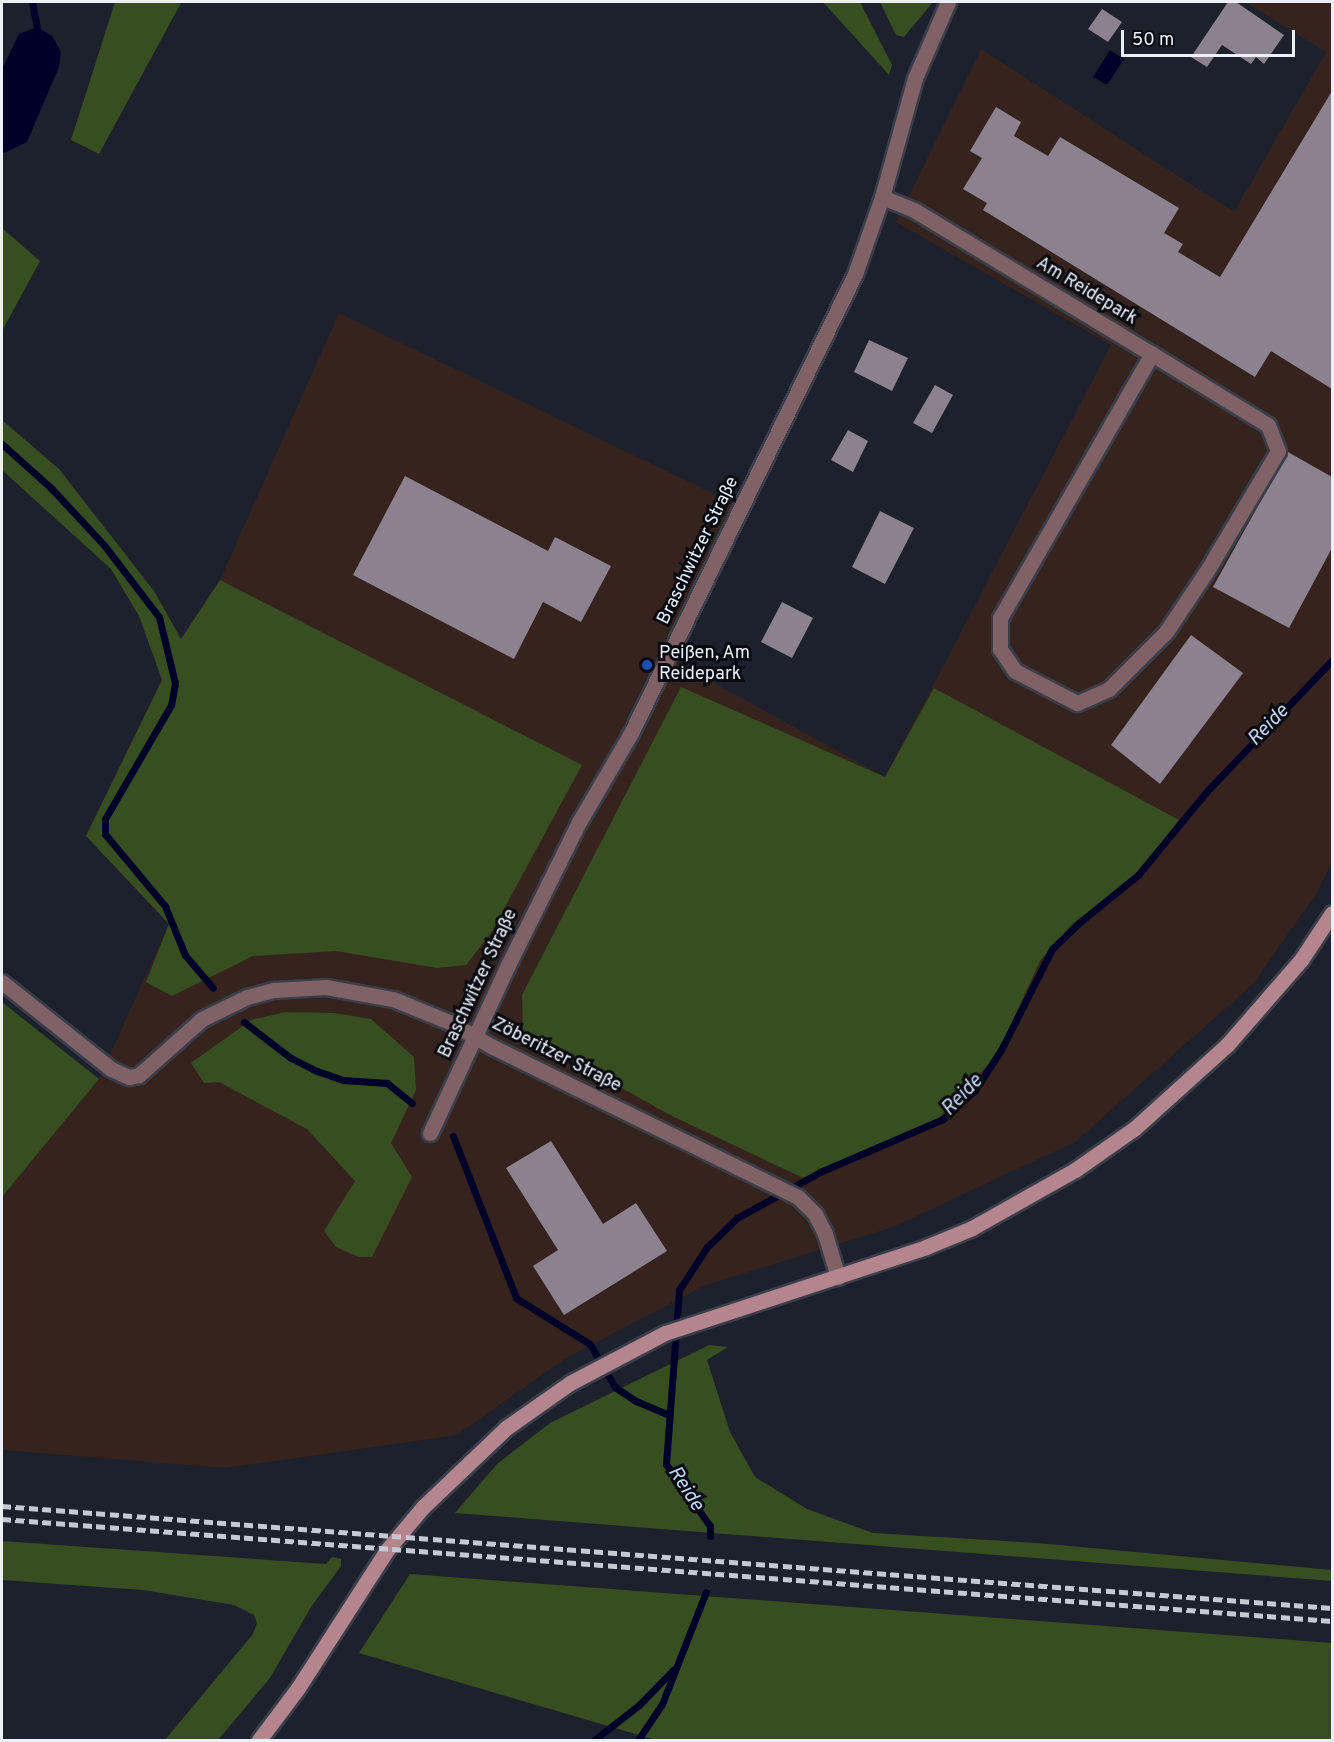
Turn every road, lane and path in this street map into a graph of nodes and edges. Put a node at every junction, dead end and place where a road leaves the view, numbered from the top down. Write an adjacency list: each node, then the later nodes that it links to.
1 (948, 2): 2 (street, Braschwitzer Straße)
2 (882, 197): 3 (street, Am Reidepark); 6 (street, Braschwitzer Straße)
3 (1152, 354): 3 (street, Am Reidepark)
4 (1332, 913): 8 (main road)
5 (2, 982): 6 (street, Zöberitzer Straße)
6 (474, 1036): 7 (street, Braschwitzer Straße); 8 (street, Zöberitzer Straße)
7 (430, 1133)
8 (838, 1277): 9 (main road)
9 (259, 1740)

